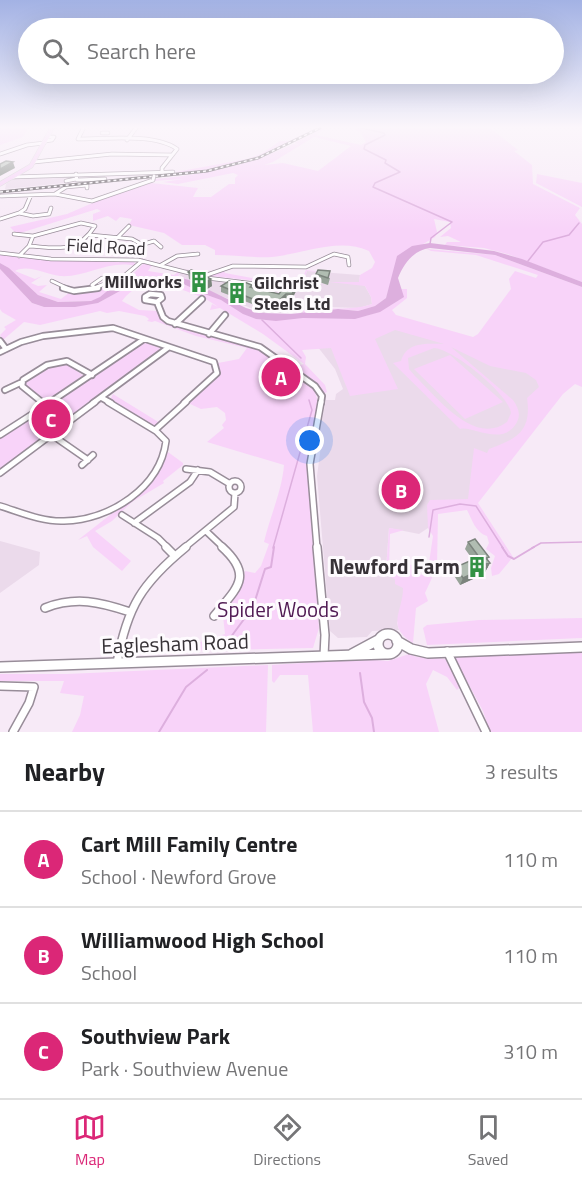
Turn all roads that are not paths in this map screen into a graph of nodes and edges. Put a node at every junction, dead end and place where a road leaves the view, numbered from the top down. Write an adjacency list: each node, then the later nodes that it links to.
1 (34, 162): 6 (main road)
2 (166, 162): 3 (street)
3 (162, 172): 4 (street); 7 (street)
4 (173, 172)
5 (76, 174): 6 (street); 7 (street); 9 (street)
6 (13, 177): 11 (main road)
7 (153, 178): 15 (street)
8 (0, 179): 11 (main road)
9 (76, 179): 10 (street); 12 (street)
10 (105, 179)
11 (8, 180): 13 (main road)
12 (66, 181)
13 (0, 184)
14 (87, 188): 15 (street)
15 (55, 194): 16 (street)
16 (31, 195): 17 (street); 19 (street)
17 (0, 196)
18 (51, 208): 19 (street)
19 (19, 213): 20 (street)
20 (0, 219)
21 (129, 226): 25 (street)
22 (14, 234): 24 (street)
23 (90, 235): 24 (street); 25 (street); 27 (street)
24 (33, 236): 27 (street)
25 (118, 237): 26 (street)
26 (143, 244): 28 (street); 29 (street)
27 (30, 246): 32 (street)
28 (134, 247)
29 (161, 247)
30 (0, 253): 32 (street, Field Road)
31 (198, 254): 35 (street)
32 (19, 256): 33 (street, Field Road)
33 (142, 261): 35 (street, Field Road); 40 (street)
34 (343, 261): 36 (street)
35 (161, 265): 36 (street, Field Road)
36 (201, 276): 41 (street, Field Road)
37 (102, 278): 39 (street)
38 (52, 282): 42 (street)
39 (96, 282): 40 (street); 42 (street)
40 (104, 285): 42 (street)
41 (316, 285)
42 (95, 288)
43 (202, 299): 46 (street)
44 (190, 301): 46 (street)
45 (157, 302): 48 (street)
46 (195, 304): 48 (street)
47 (225, 318): 49 (street)
48 (175, 324): 49 (street)
49 (209, 334): 56 (street)
50 (144, 339): 52 (street); 53 (street); 57 (street)
51 (0, 341): 53 (street)
52 (169, 347): 60 (street); 62 (street)
53 (6, 349): 54 (street)
54 (0, 352)
55 (281, 352): 56 (street)
56 (274, 356): 89 (street)
57 (93, 375): 58 (street); 61 (street)
58 (20, 383): 59 (street); 61 (street)
59 (5, 390)
60 (102, 398): 62 (street); 64 (street)
61 (46, 406): 63 (street)
62 (156, 430): 73 (street)
63 (0, 435)
64 (52, 435): 66 (street); 70 (street)
65 (93, 455): 66 (street)
66 (88, 460): 67 (street)
67 (82, 465)
68 (186, 469): 69 (street)
69 (198, 470): 71 (street); 75 (street)
70 (0, 473)
71 (230, 484): 72 (street); 72 (street)
72 (235, 493): 76 (street)
73 (0, 506)
74 (122, 515): 75 (street)
75 (134, 523): 77 (street)
76 (206, 531): 77 (street); 78 (street)
77 (175, 556): 81 (street)
78 (222, 605): 80 (street); 82 (street)
79 (45, 608): 81 (street)
80 (230, 611)
81 (130, 612): 90 (street)
82 (214, 616)
83 (378, 640): 84 (main road); 87 (main road); 88 (main road, Eaglesham Road)
84 (397, 646): 86 (main road); 87 (main road)
85 (582, 647): 86 (main road)
86 (447, 651): 94 (street)
87 (385, 654): 88 (main road, Eaglesham Road)
88 (351, 655): 89 (main road, Eaglesham Road)
89 (324, 656): 90 (main road, Eaglesham Road)
90 (117, 663): 91 (main road, Eaglesham Road)
91 (0, 667)
92 (0, 686): 93 (street)
93 (13, 732)
94 (486, 732)

